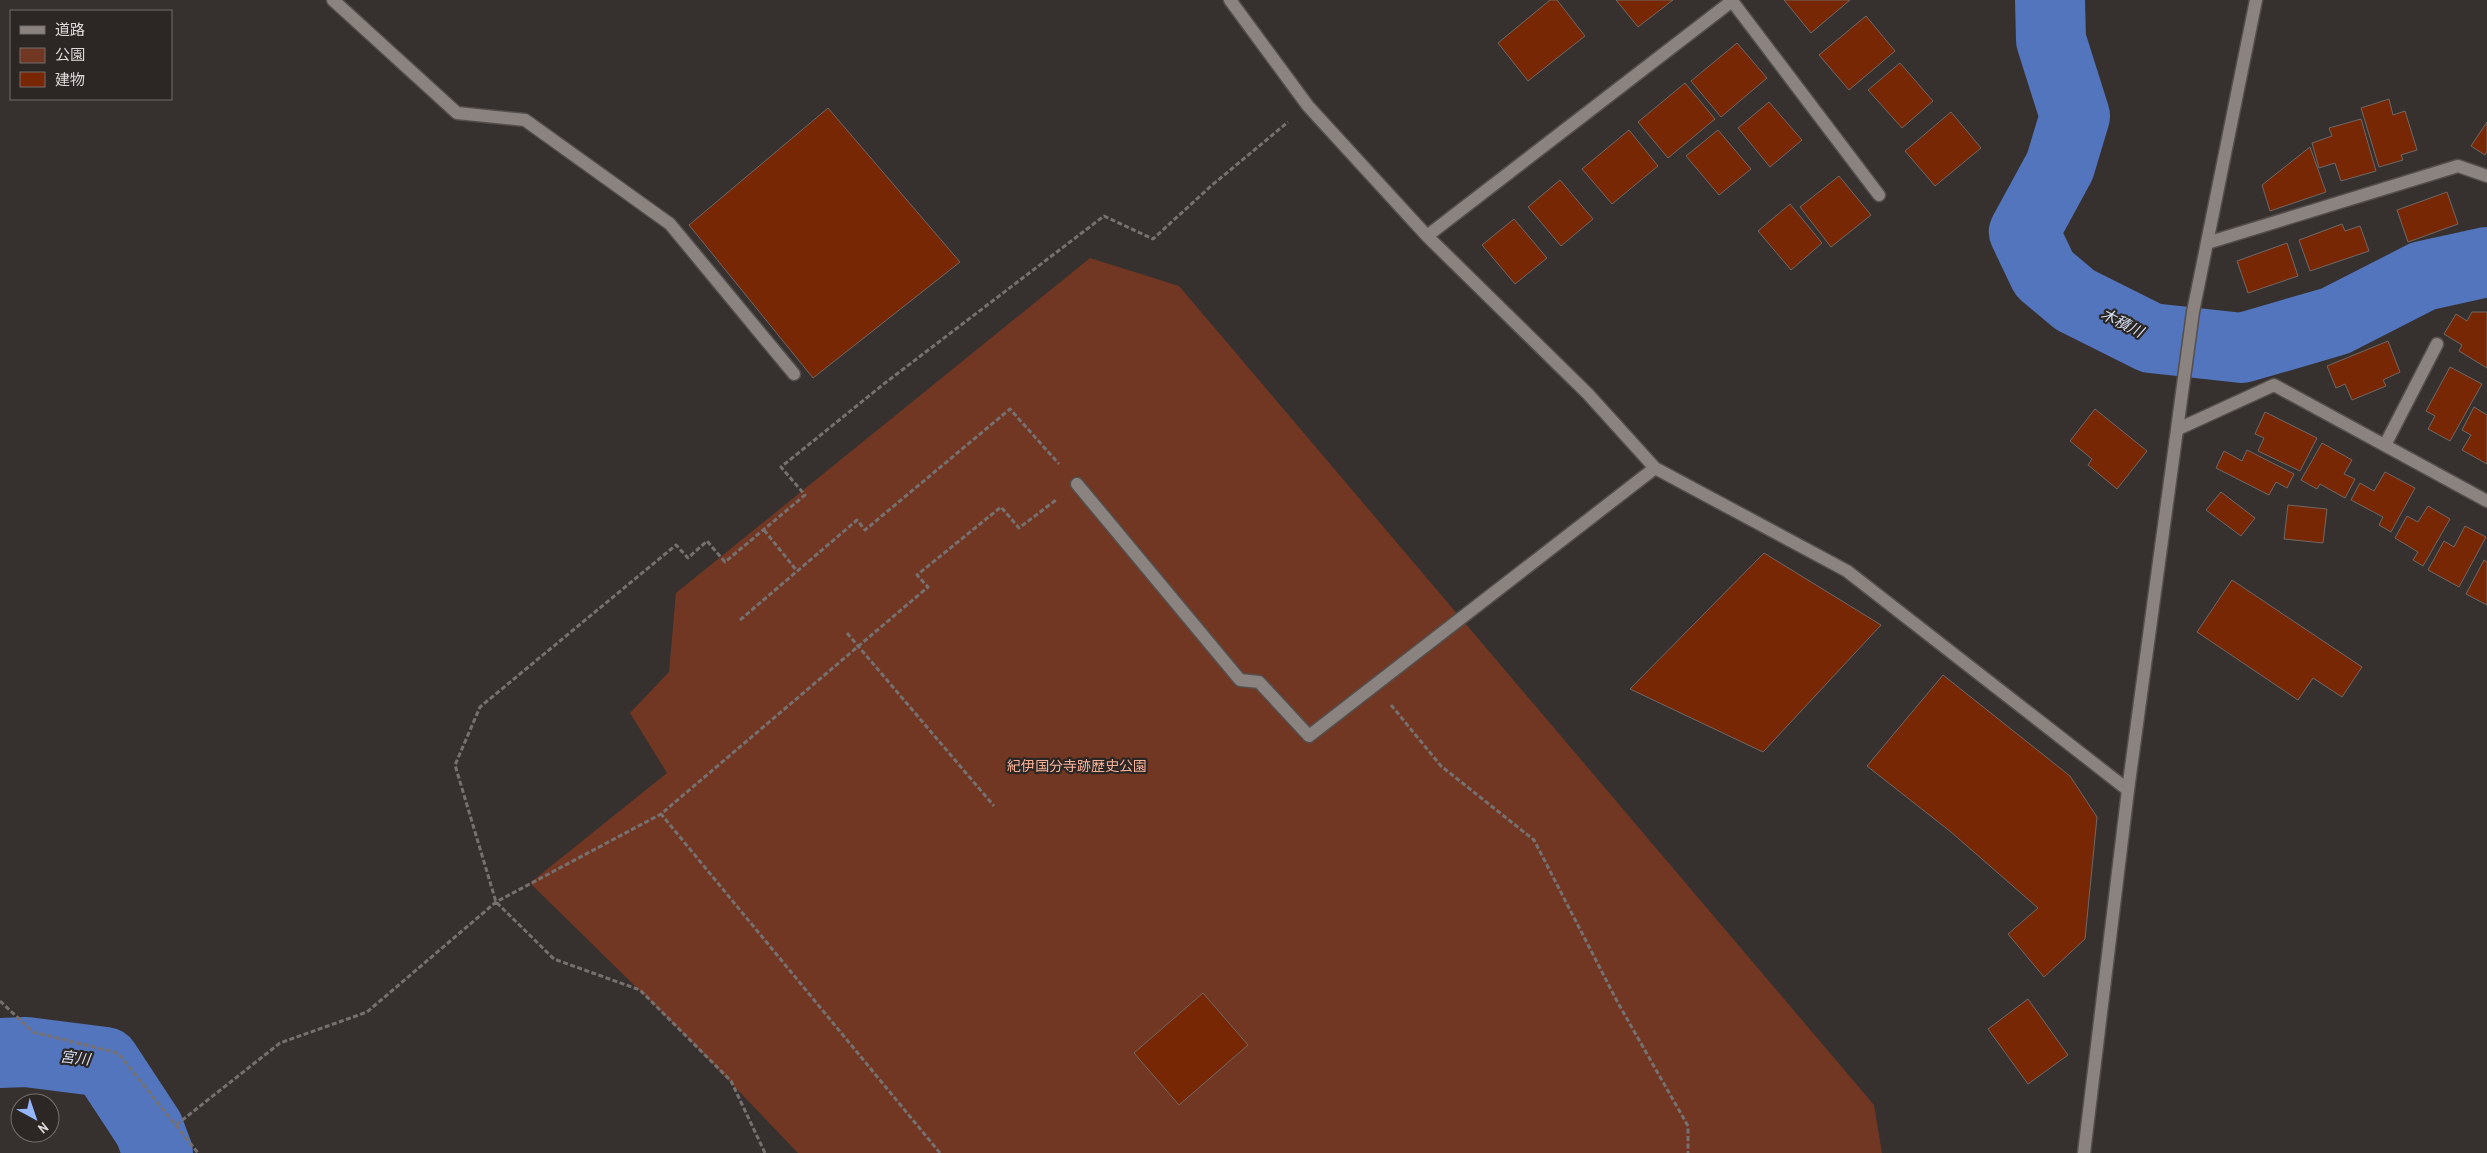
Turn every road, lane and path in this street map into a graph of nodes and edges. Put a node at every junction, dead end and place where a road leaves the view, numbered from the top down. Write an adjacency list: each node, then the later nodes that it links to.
1 (333, 0): 10 (street)
2 (1230, 0): 4 (street)
3 (2256, 0): 8 (street)
4 (1308, 106): 7 (street); 16 (path)
5 (2487, 176): 8 (street)
6 (1879, 195): 7 (street)
7 (1428, 236): 13 (street)
8 (2207, 243): 11 (street)
9 (2437, 344): 12 (street)
10 (794, 374)
11 (2178, 429): 12 (street); 22 (street)
12 (2385, 445): 15 (street)
13 (1655, 468): 21 (street); 22 (street)
14 (1077, 484): 17 (path); 20 (path); 21 (street)
15 (2487, 501)
16 (764, 530): 17 (path); 25 (path)
17 (797, 571): 18 (path)
18 (740, 620)
19 (847, 633): 20 (path)
20 (858, 646): 23 (path); 24 (path)
21 (1374, 685): 31 (path)
22 (2128, 790): 32 (street)
23 (994, 806)
24 (661, 814): 25 (path); 30 (path)
25 (496, 902): 27 (path); 29 (path)
26 (0, 1001): 27 (path)
27 (176, 1125): 28 (path)
28 (198, 1153)
29 (765, 1153)
30 (940, 1153)
31 (1688, 1153)
32 (2084, 1153)

